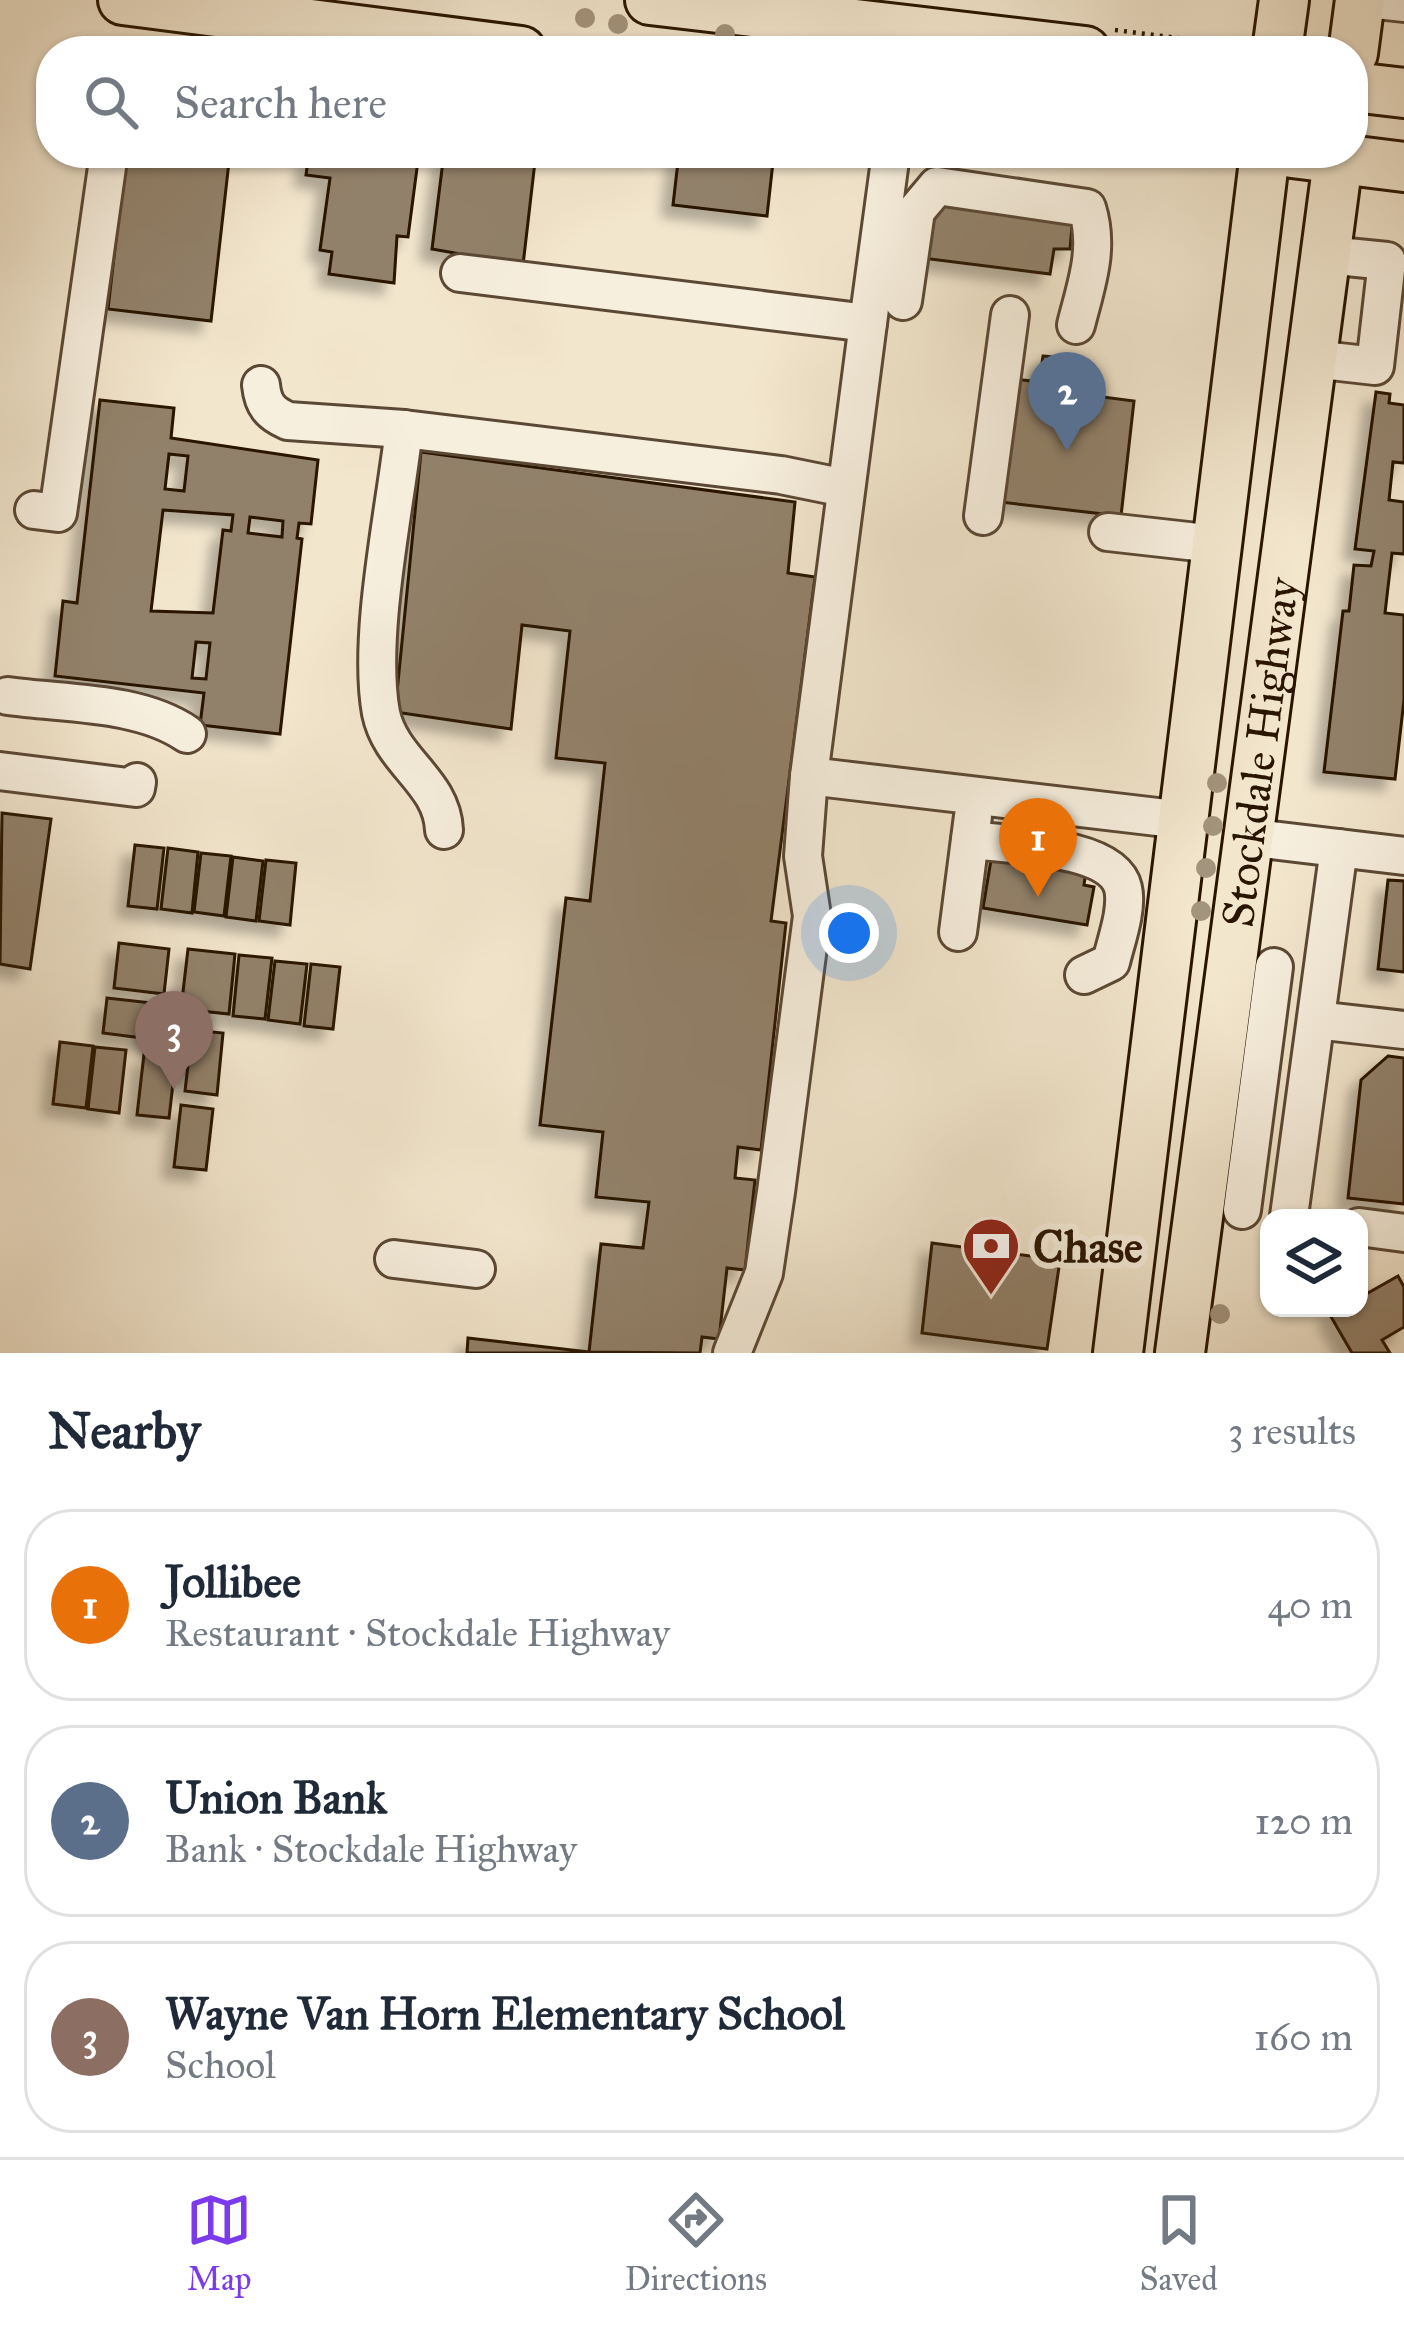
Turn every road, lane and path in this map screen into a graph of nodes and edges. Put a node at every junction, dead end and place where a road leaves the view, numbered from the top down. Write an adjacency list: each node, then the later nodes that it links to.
1 (122, 0): 8 (main road)
2 (650, 0): 7 (main road)
3 (1284, 0): 11 (main road)
4 (1360, 0): 12 (main road)
5 (1378, 0): 6 (street)
6 (1404, 3)
7 (847, 12): 10 (main road)
8 (308, 25): 9 (main road)
9 (398, 36)
10 (993, 36)
11 (1279, 36)
12 (1355, 36)
13 (1368, 89): 14 (main road)
14 (1404, 93)
15 (1368, 162): 16 (main road)
16 (1404, 167)
17 (107, 168): 33 (street)
18 (889, 168): 26 (street)
19 (1263, 168): 36 (main road, Stockdale Highway)
20 (1324, 168): 22 (main road, Stockdale Highway)
21 (1400, 251): 22 (street); 29 (street)
22 (1327, 255): 28 (main road, Stockdale Highway)
23 (460, 273): 26 (street)
24 (903, 301): 27 (street)
25 (1010, 315): 34 (street)
26 (868, 323): 32 (street)
27 (1082, 326)
28 (1313, 359): 29 (street); 45 (main road, Stockdale Highway)
29 (1389, 374)
30 (261, 385): 31 (street)
31 (404, 429): 32 (street); 44 (street)
32 (845, 488): 40 (street)
33 (34, 510)
34 (983, 516)
35 (1108, 532): 36 (street)
36 (1215, 544): 43 (main road, Stockdale Highway)
37 (8, 696): 38 (street)
38 (187, 734)
39 (0, 771): 41 (street)
40 (809, 776): 42 (street); 61 (street)
41 (136, 782)
42 (975, 796): 43 (street); 46 (street)
43 (1183, 820): 62 (main road, Stockdale Highway)
44 (444, 830)
45 (1246, 837): 47 (street); 50 (main road, Stockdale Highway)
46 (970, 840): 49 (street); 51 (street)
47 (1339, 848): 48 (street); 52 (street)
48 (1404, 856)
49 (958, 932)
50 (1251, 964): 52 (street); 54 (main road, Stockdale Highway)
51 (1084, 975)
52 (1316, 1020): 53 (street); 55 (street)
53 (1396, 1029)
54 (1221, 1207): 56 (street); 63 (main road, Stockdale Highway)
55 (1290, 1209)
56 (1260, 1212)
57 (1368, 1228): 58 (street)
58 (1404, 1233)
59 (394, 1259): 60 (street)
60 (476, 1268)
61 (732, 1353)
62 (1118, 1353)
63 (1180, 1353)

